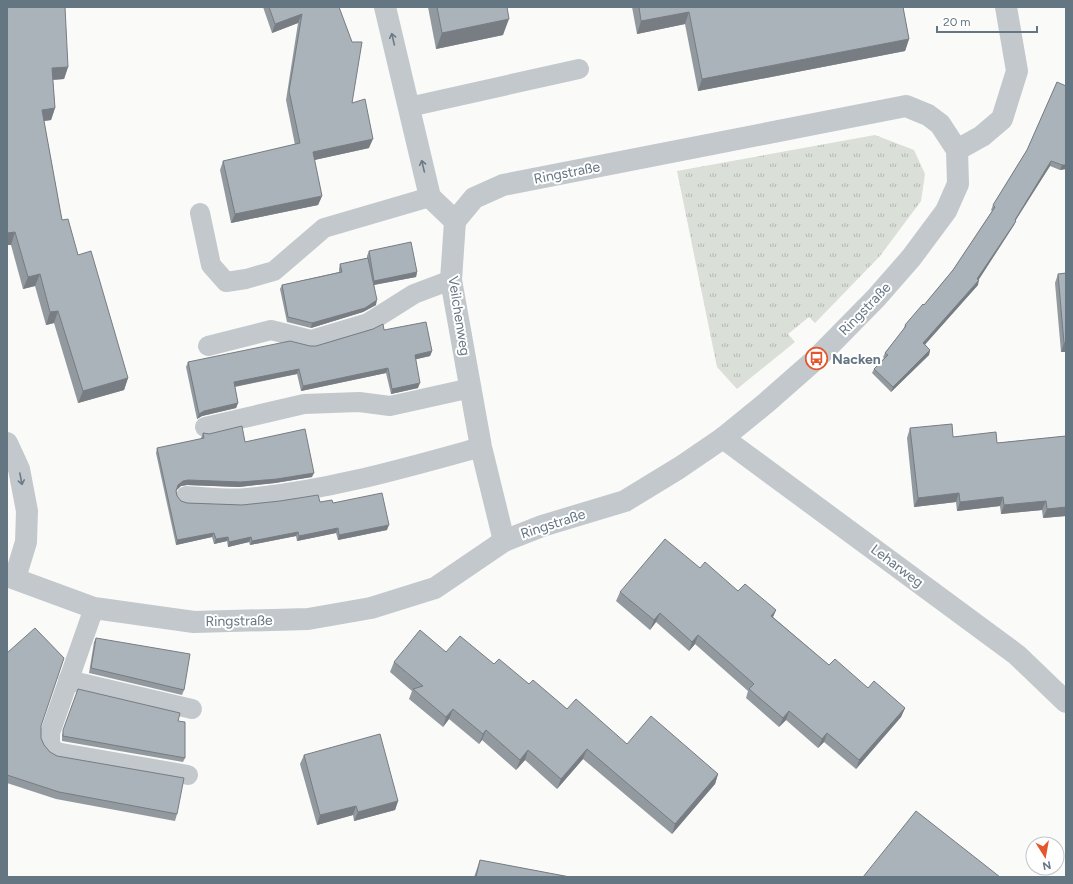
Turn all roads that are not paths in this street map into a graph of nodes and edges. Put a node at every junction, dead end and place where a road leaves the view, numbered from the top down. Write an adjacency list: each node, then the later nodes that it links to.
1 (386, 7): 4 (street, one-way to 1)
2 (1006, 7): 5 (street)
3 (579, 69): 4 (lane)
4 (409, 107): 6 (street, one-way to 4)
5 (957, 150): 8 (street, Ringstraße); 13 (street, Ringstraße)
6 (430, 197): 7 (lane); 8 (street)
7 (200, 213)
8 (455, 221): 9 (street, Veilchenweg)
9 (451, 280): 10 (lane); 11 (street, Veilchenweg)
10 (208, 346)
11 (471, 388): 12 (lane); 15 (street, Veilchenweg)
12 (205, 427)
13 (723, 438): 17 (street, Ringstraße); 21 (street, Leharweg)
14 (7, 443): 18 (street, one-way to 18)
15 (481, 447): 16 (lane); 17 (street, Veilchenweg)
16 (186, 496)
17 (504, 541): 19 (street, Ringstraße)
18 (11, 577): 19 (street, Ringstraße)
19 (94, 608): 20 (lane)
20 (68, 680): 22 (lane); 23 (lane)
21 (1066, 702)
22 (192, 708)
23 (188, 776)

